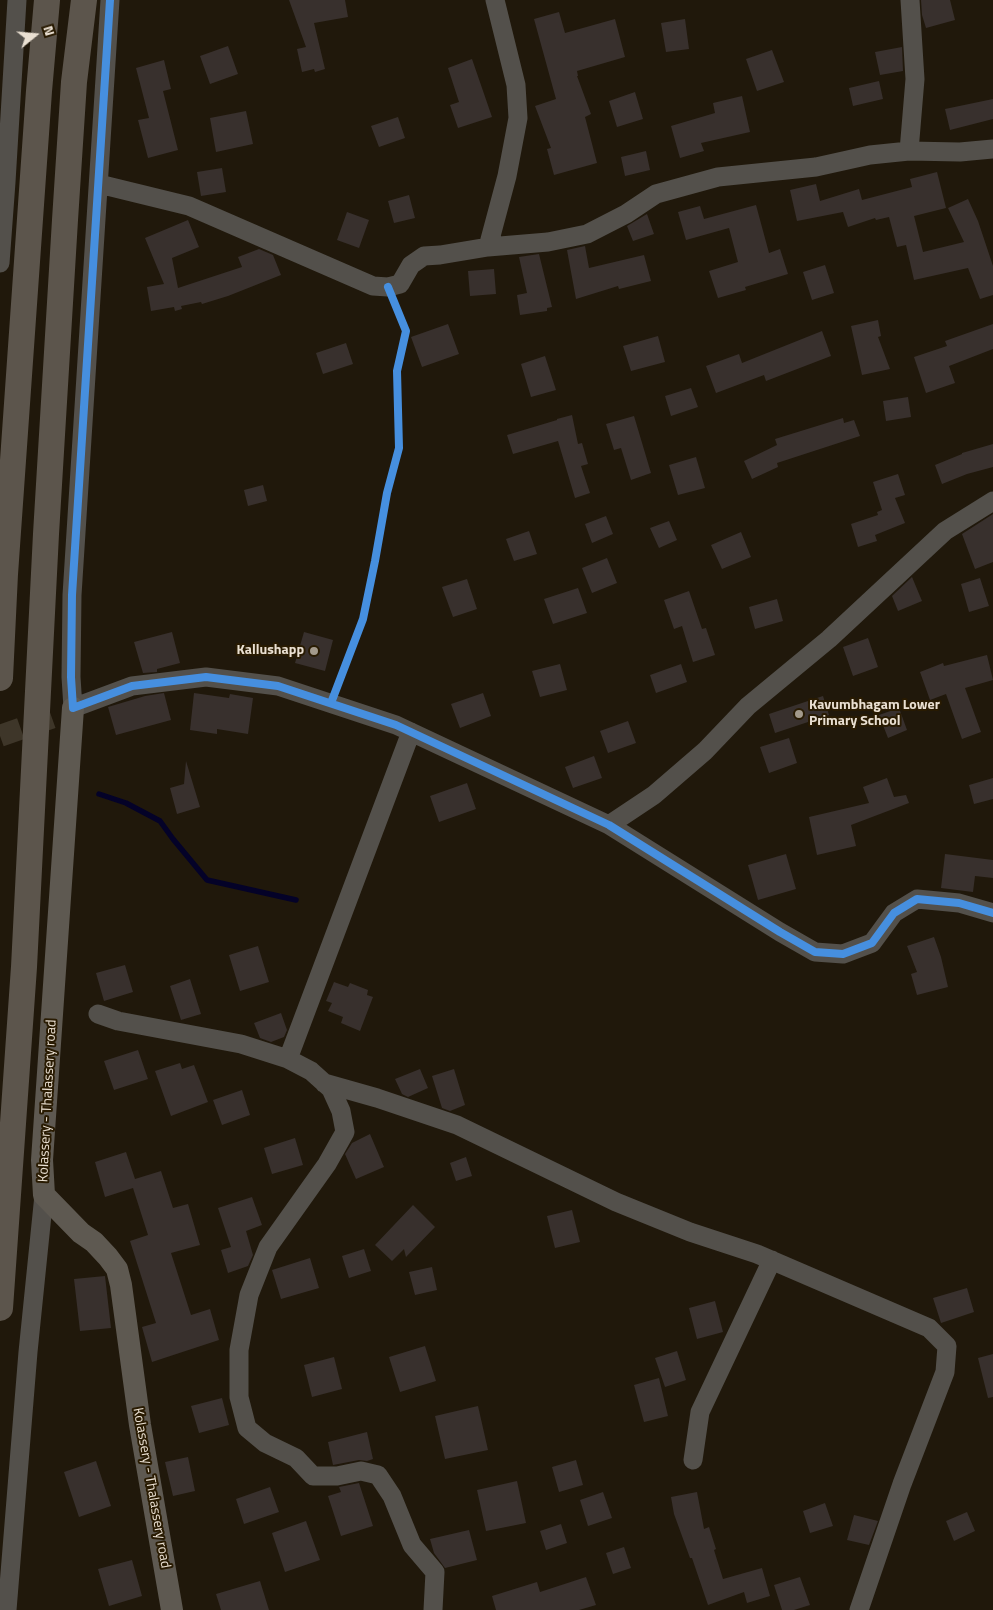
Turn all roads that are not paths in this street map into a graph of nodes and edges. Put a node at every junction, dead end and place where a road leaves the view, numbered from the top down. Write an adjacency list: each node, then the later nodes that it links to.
1 (17, 0): 11 (street)
2 (47, 0): 13 (highway)
3 (84, 0): 23 (highway)
4 (110, 0): 9 (street)
5 (495, 0): 10 (street)
6 (910, 0): 8 (street)
7 (993, 150): 8 (street)
8 (910, 151): 10 (street)
9 (99, 184): 10 (street); 14 (street)
10 (488, 247)
11 (0, 263)
12 (993, 501): 16 (street)
13 (0, 678)
14 (67, 711): 15 (street); 21 (main road, Kolassery - Thalassery road)
15 (411, 732): 16 (street); 19 (street)
16 (609, 825): 17 (street)
17 (993, 913)
18 (98, 1014): 19 (street)
19 (288, 1059): 20 (street)
20 (324, 1083): 22 (street); 27 (street)
21 (44, 1195): 25 (street); 26 (main road, Kolassery - Thalassery road)
22 (772, 1260): 24 (street); 28 (street)
23 (0, 1308)
24 (693, 1460)
25 (7, 1610)
26 (172, 1610)
27 (433, 1610)
28 (859, 1610)

